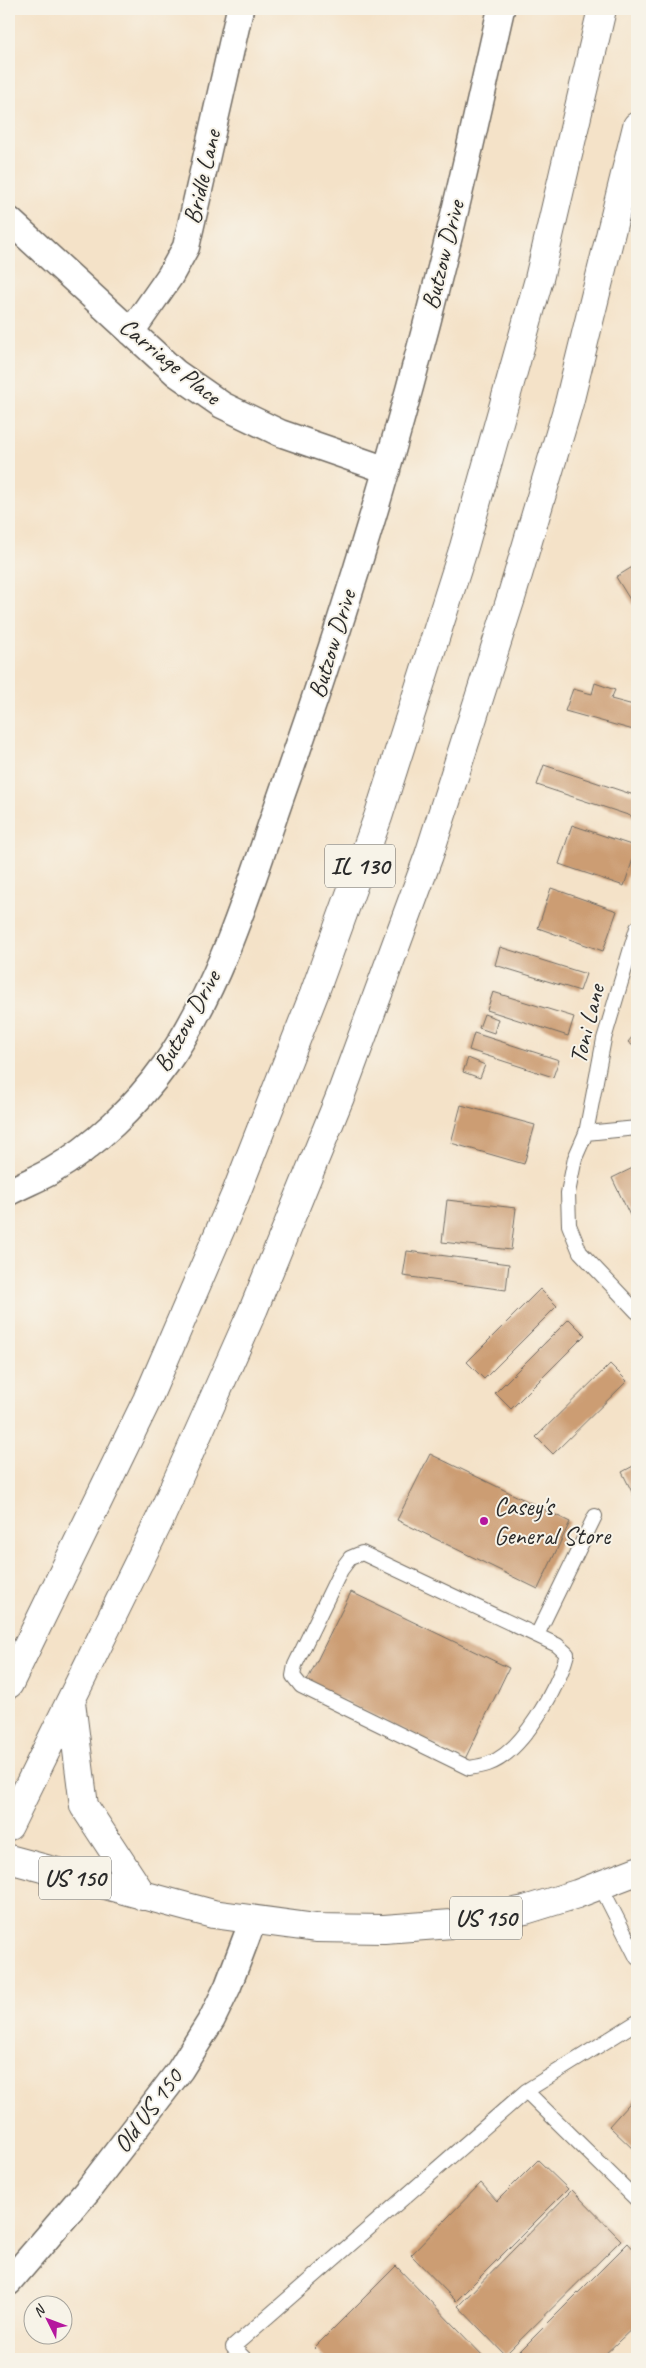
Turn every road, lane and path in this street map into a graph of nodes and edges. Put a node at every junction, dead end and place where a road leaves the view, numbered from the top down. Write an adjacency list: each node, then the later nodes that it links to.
1 (240, 9): 6 (street, Bridle Lane)
2 (501, 9): 7 (street, Butzow Drive)
3 (602, 9): 15 (main road, IL 130)
4 (637, 126): 16 (main road, IL 130)
5 (9, 220): 6 (street, Carriage Place)
6 (132, 332): 7 (street, Carriage Place)
7 (387, 470): 11 (street, Butzow Drive)
8 (637, 928): 10 (lane, Toni Lane)
9 (637, 1128): 10 (lane)
10 (586, 1133): 12 (lane, Toni Lane)
11 (9, 1192)
12 (637, 1312)
13 (595, 1516): 14 (lane)
14 (537, 1635): 14 (lane)
15 (9, 1684)
16 (71, 1702): 17 (main road); 21 (main road)
17 (9, 1826)
18 (9, 1859): 21 (main road, US 150)
19 (637, 1871): 20 (main road, US 150)
20 (600, 1885): 22 (main road, US 150); 23 (lane)
21 (142, 1896): 22 (main road, US 150)
22 (253, 1920): 27 (street, Old US 150)
23 (637, 1958)
24 (637, 2022): 25 (lane)
25 (526, 2091): 26 (lane); 28 (lane)
26 (637, 2200)
27 (9, 2282)
28 (245, 2359)

